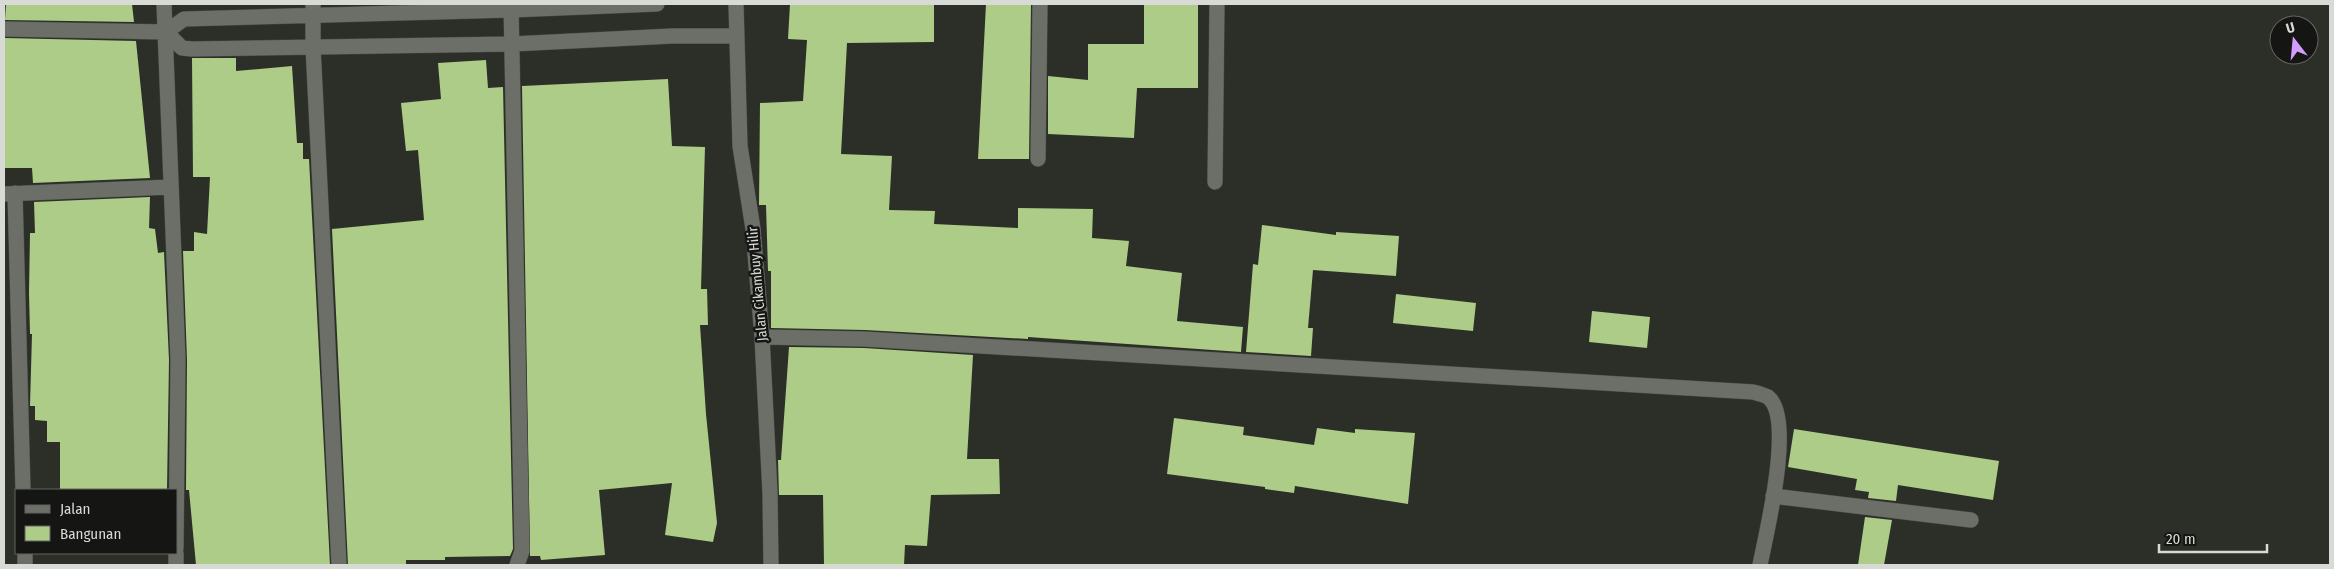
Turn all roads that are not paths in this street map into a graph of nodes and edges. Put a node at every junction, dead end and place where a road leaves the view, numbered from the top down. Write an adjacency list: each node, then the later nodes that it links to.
1 (164, 4): 9 (street)
2 (657, 4): 6 (street)
3 (736, 4): 10 (street, Jalan Cikambuy Hilir)
4 (1040, 4): 13 (street)
5 (1217, 4): 14 (street)
6 (511, 7): 7 (street); 11 (street)
7 (313, 9): 9 (street); 12 (street)
8 (4, 29): 9 (street)
9 (166, 32): 12 (street); 15 (street)
10 (736, 36): 11 (street); 17 (street, Jalan Cikambuy Hilir)
11 (512, 44): 12 (street); 23 (street)
12 (313, 47): 22 (street)
13 (1038, 159)
14 (1215, 182)
15 (171, 187): 16 (street); 19 (street)
16 (9, 193): 18 (street)
17 (762, 337): 20 (street); 24 (street, Jalan Cikambuy Hilir)
18 (23, 489)
19 (177, 489)
20 (1773, 496): 21 (street); 25 (street)
21 (1971, 520)
22 (339, 565)
23 (517, 565)
24 (771, 565)
25 (1760, 565)

